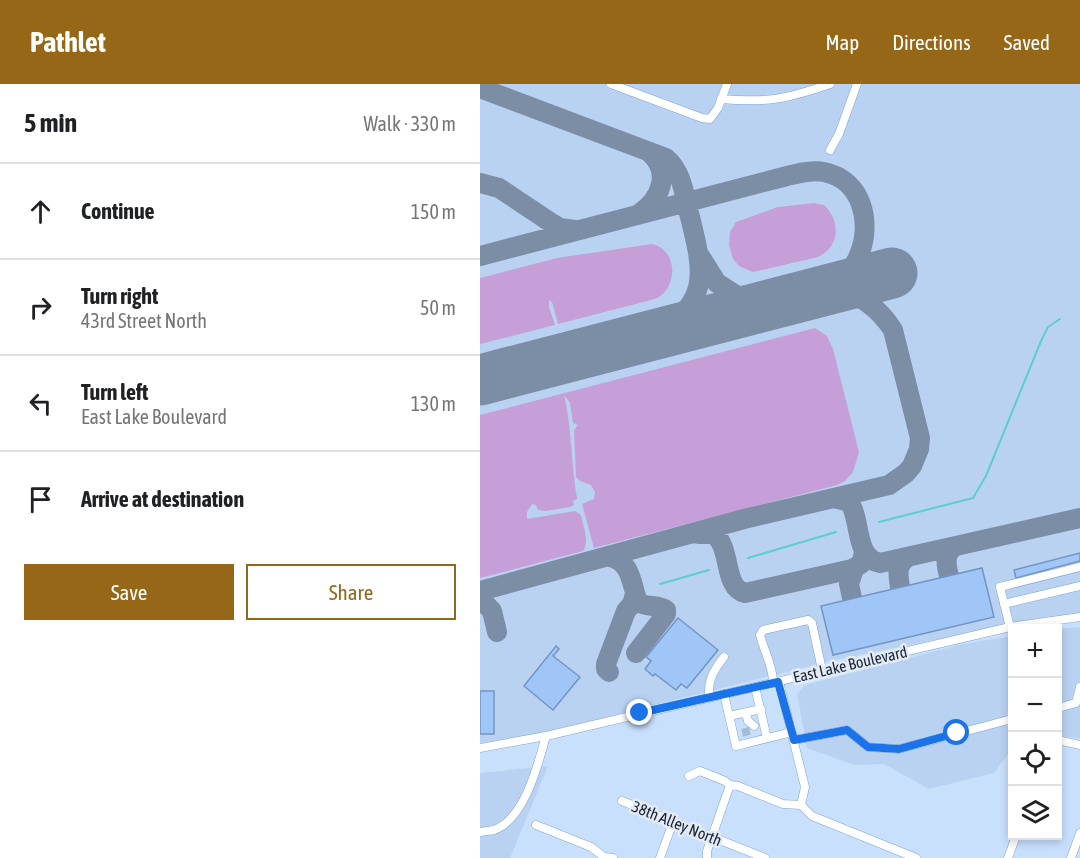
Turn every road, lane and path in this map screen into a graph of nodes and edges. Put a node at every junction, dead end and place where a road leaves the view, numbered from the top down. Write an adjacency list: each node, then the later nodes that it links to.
1 (611, 84): 5 (street)
2 (727, 84): 5 (street)
3 (830, 84): 5 (street)
4 (857, 84): 6 (street)
5 (722, 99)
6 (830, 150)
7 (1080, 567): 9 (street)
8 (1080, 586): 9 (street)
9 (1004, 604): 11 (street)
10 (1080, 617): 12 (street, East Lake Boulevard)
11 (1009, 624)
12 (1031, 624)
13 (1008, 627): 15 (street, East Lake Boulevard)
14 (724, 657): 20 (street)
15 (822, 670): 16 (street, East Lake Boulevard); 16 (street)
16 (776, 682): 17 (street, East Lake Boulevard); 27 (street)
17 (755, 687): 19 (street, East Lake Boulevard); 22 (street)
18 (1080, 687): 21 (street)
19 (724, 694): 20 (street, East Lake Boulevard); 24 (street)
20 (709, 697): 28 (street, East Lake Boulevard)
21 (1062, 707)
22 (761, 709): 23 (street); 29 (street)
23 (746, 712): 24 (street); 26 (street)
24 (729, 716): 26 (street)
25 (1008, 720): 30 (street)
26 (751, 732): 29 (street)
27 (792, 732): 29 (street); 30 (street)
28 (546, 736): 33 (street, East Lake Boulevard); 40 (street)
29 (767, 738)
30 (794, 740): 37 (street)
31 (1062, 741): 32 (street)
32 (1080, 745)
33 (480, 748)
34 (689, 776): 35 (street)
35 (730, 785): 37 (street); 42 (street)
36 (622, 801): 38 (street, 38th Alley North)
37 (801, 805): 49 (street)
38 (673, 822): 42 (street, 38th Alley North); 46 (street)
39 (536, 825): 44 (street)
40 (480, 832)
41 (1080, 833): 51 (street)
42 (711, 837): 47 (street); 48 (street, 38th Alley North)
43 (1015, 840): 50 (street)
44 (604, 857): 45 (street)
45 (613, 858)
46 (660, 858)
47 (707, 858)
48 (765, 858)
49 (916, 858)
50 (1008, 858)
51 (1071, 858)

